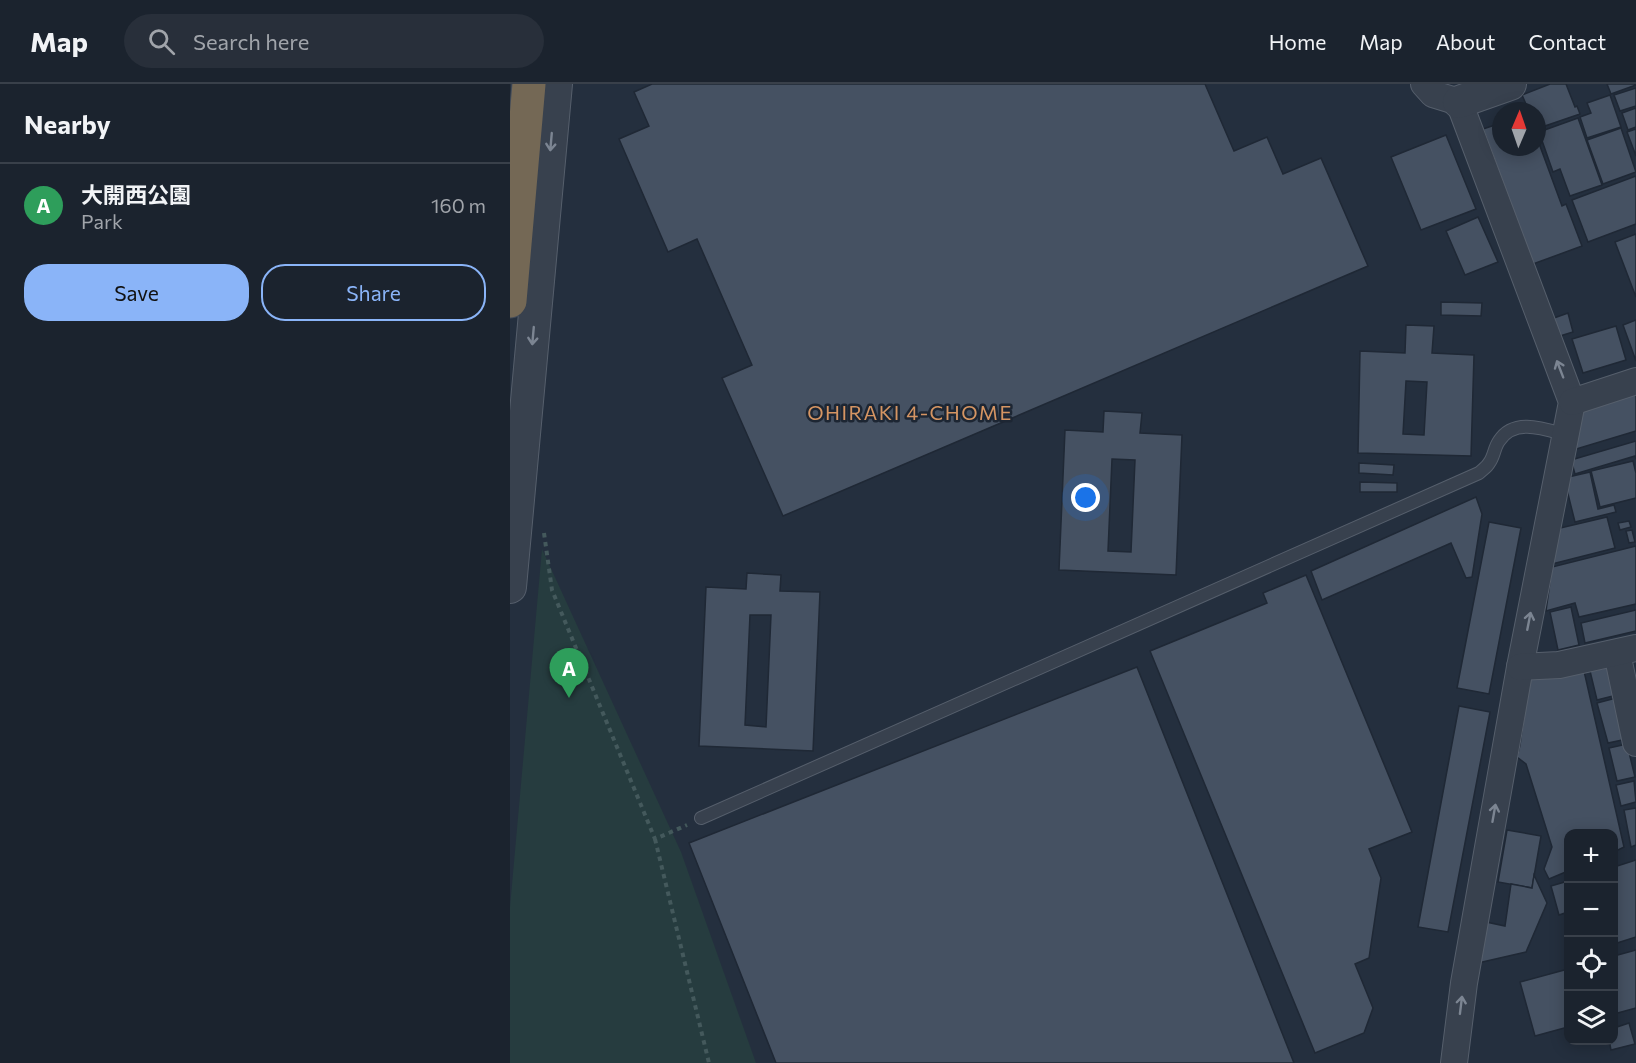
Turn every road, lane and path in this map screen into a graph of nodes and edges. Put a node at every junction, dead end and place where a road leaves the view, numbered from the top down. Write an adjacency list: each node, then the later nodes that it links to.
1 (529, 84): 6 (highway)
2 (556, 84): 11 (street, one-way to 11)
3 (1424, 84): 5 (street)
4 (1510, 84): 5 (street)
5 (1459, 102): 8 (street, one-way to 5)
6 (510, 300)
7 (1636, 381): 8 (street)
8 (1572, 402): 9 (street)
9 (1566, 435): 13 (street, one-way to 9); 15 (lane)
10 (544, 531): 16 (path)
11 (510, 587)
12 (1626, 651): 13 (street); 14 (street)
13 (1520, 667): 18 (street, one-way to 13)
14 (1636, 743)
15 (701, 818): 16 (path)
16 (656, 839): 17 (path)
17 (709, 1063)
18 (1454, 1063)

